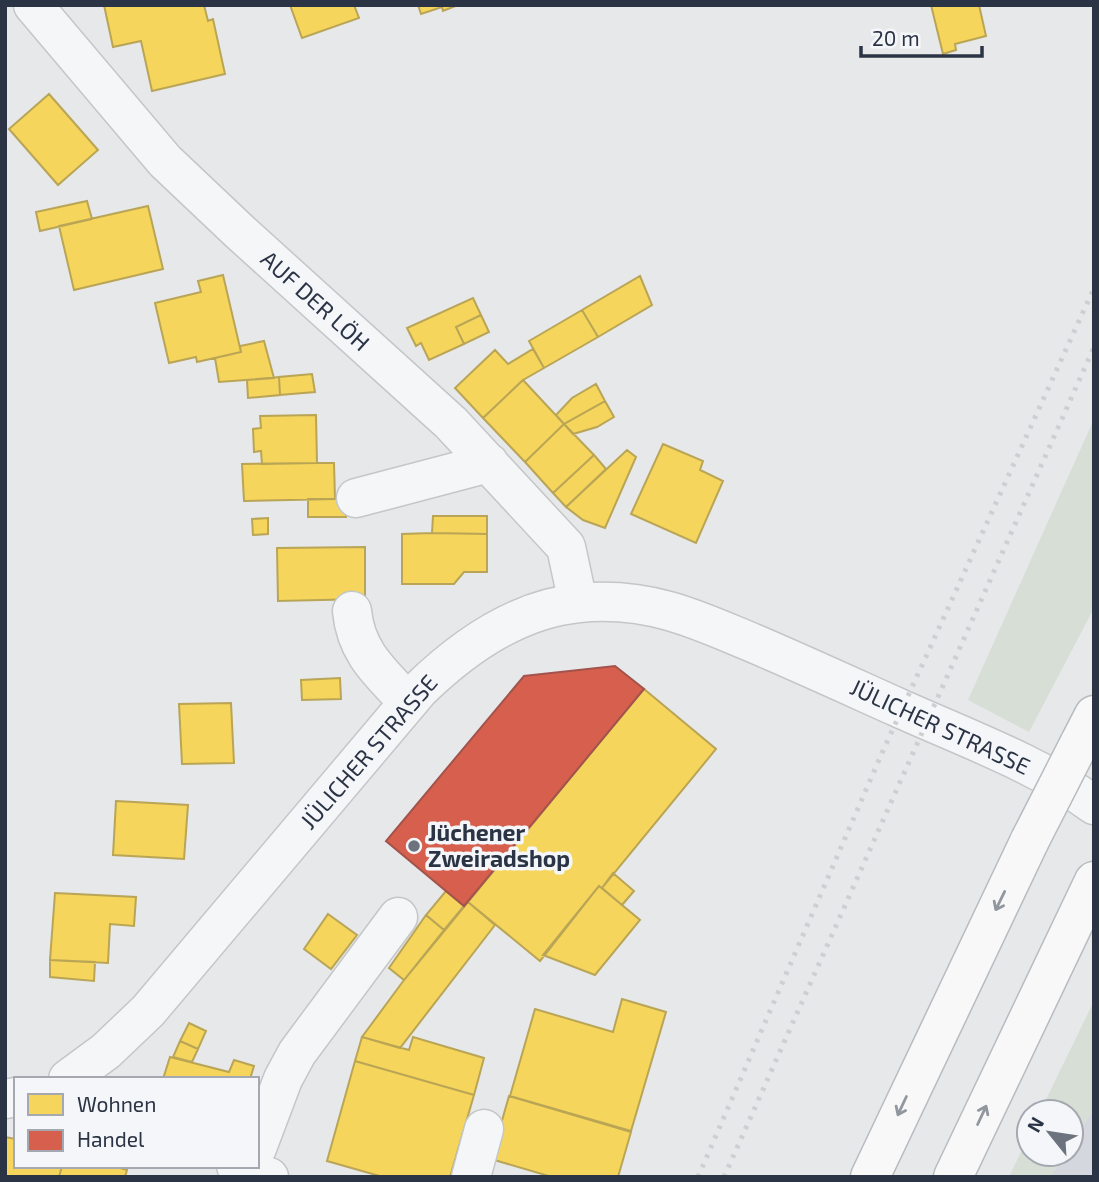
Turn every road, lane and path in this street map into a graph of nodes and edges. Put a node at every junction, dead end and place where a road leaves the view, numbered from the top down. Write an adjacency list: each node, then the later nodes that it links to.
1 (33, 5): 2 (street, AUF DER LÖH)
2 (489, 463): 3 (street); 4 (street, AUF DER LÖH)
3 (356, 498)
4 (578, 603): 6 (street, JÜLICHER STRASSE); 8 (street, JÜLICHER STRASSE)
5 (352, 611): 6 (street)
6 (408, 702): 11 (street, JÜLICHER STRASSE)
7 (1086, 730): 15 (highway, one-way to 15, bridge)
8 (1094, 805)
9 (1093, 882): 16 (highway, one-way to 9)
10 (398, 917): 13 (street)
11 (71, 1077)
12 (484, 1129): 14 (street)
13 (259, 1148)
14 (471, 1177)
15 (870, 1177)
16 (953, 1177)

